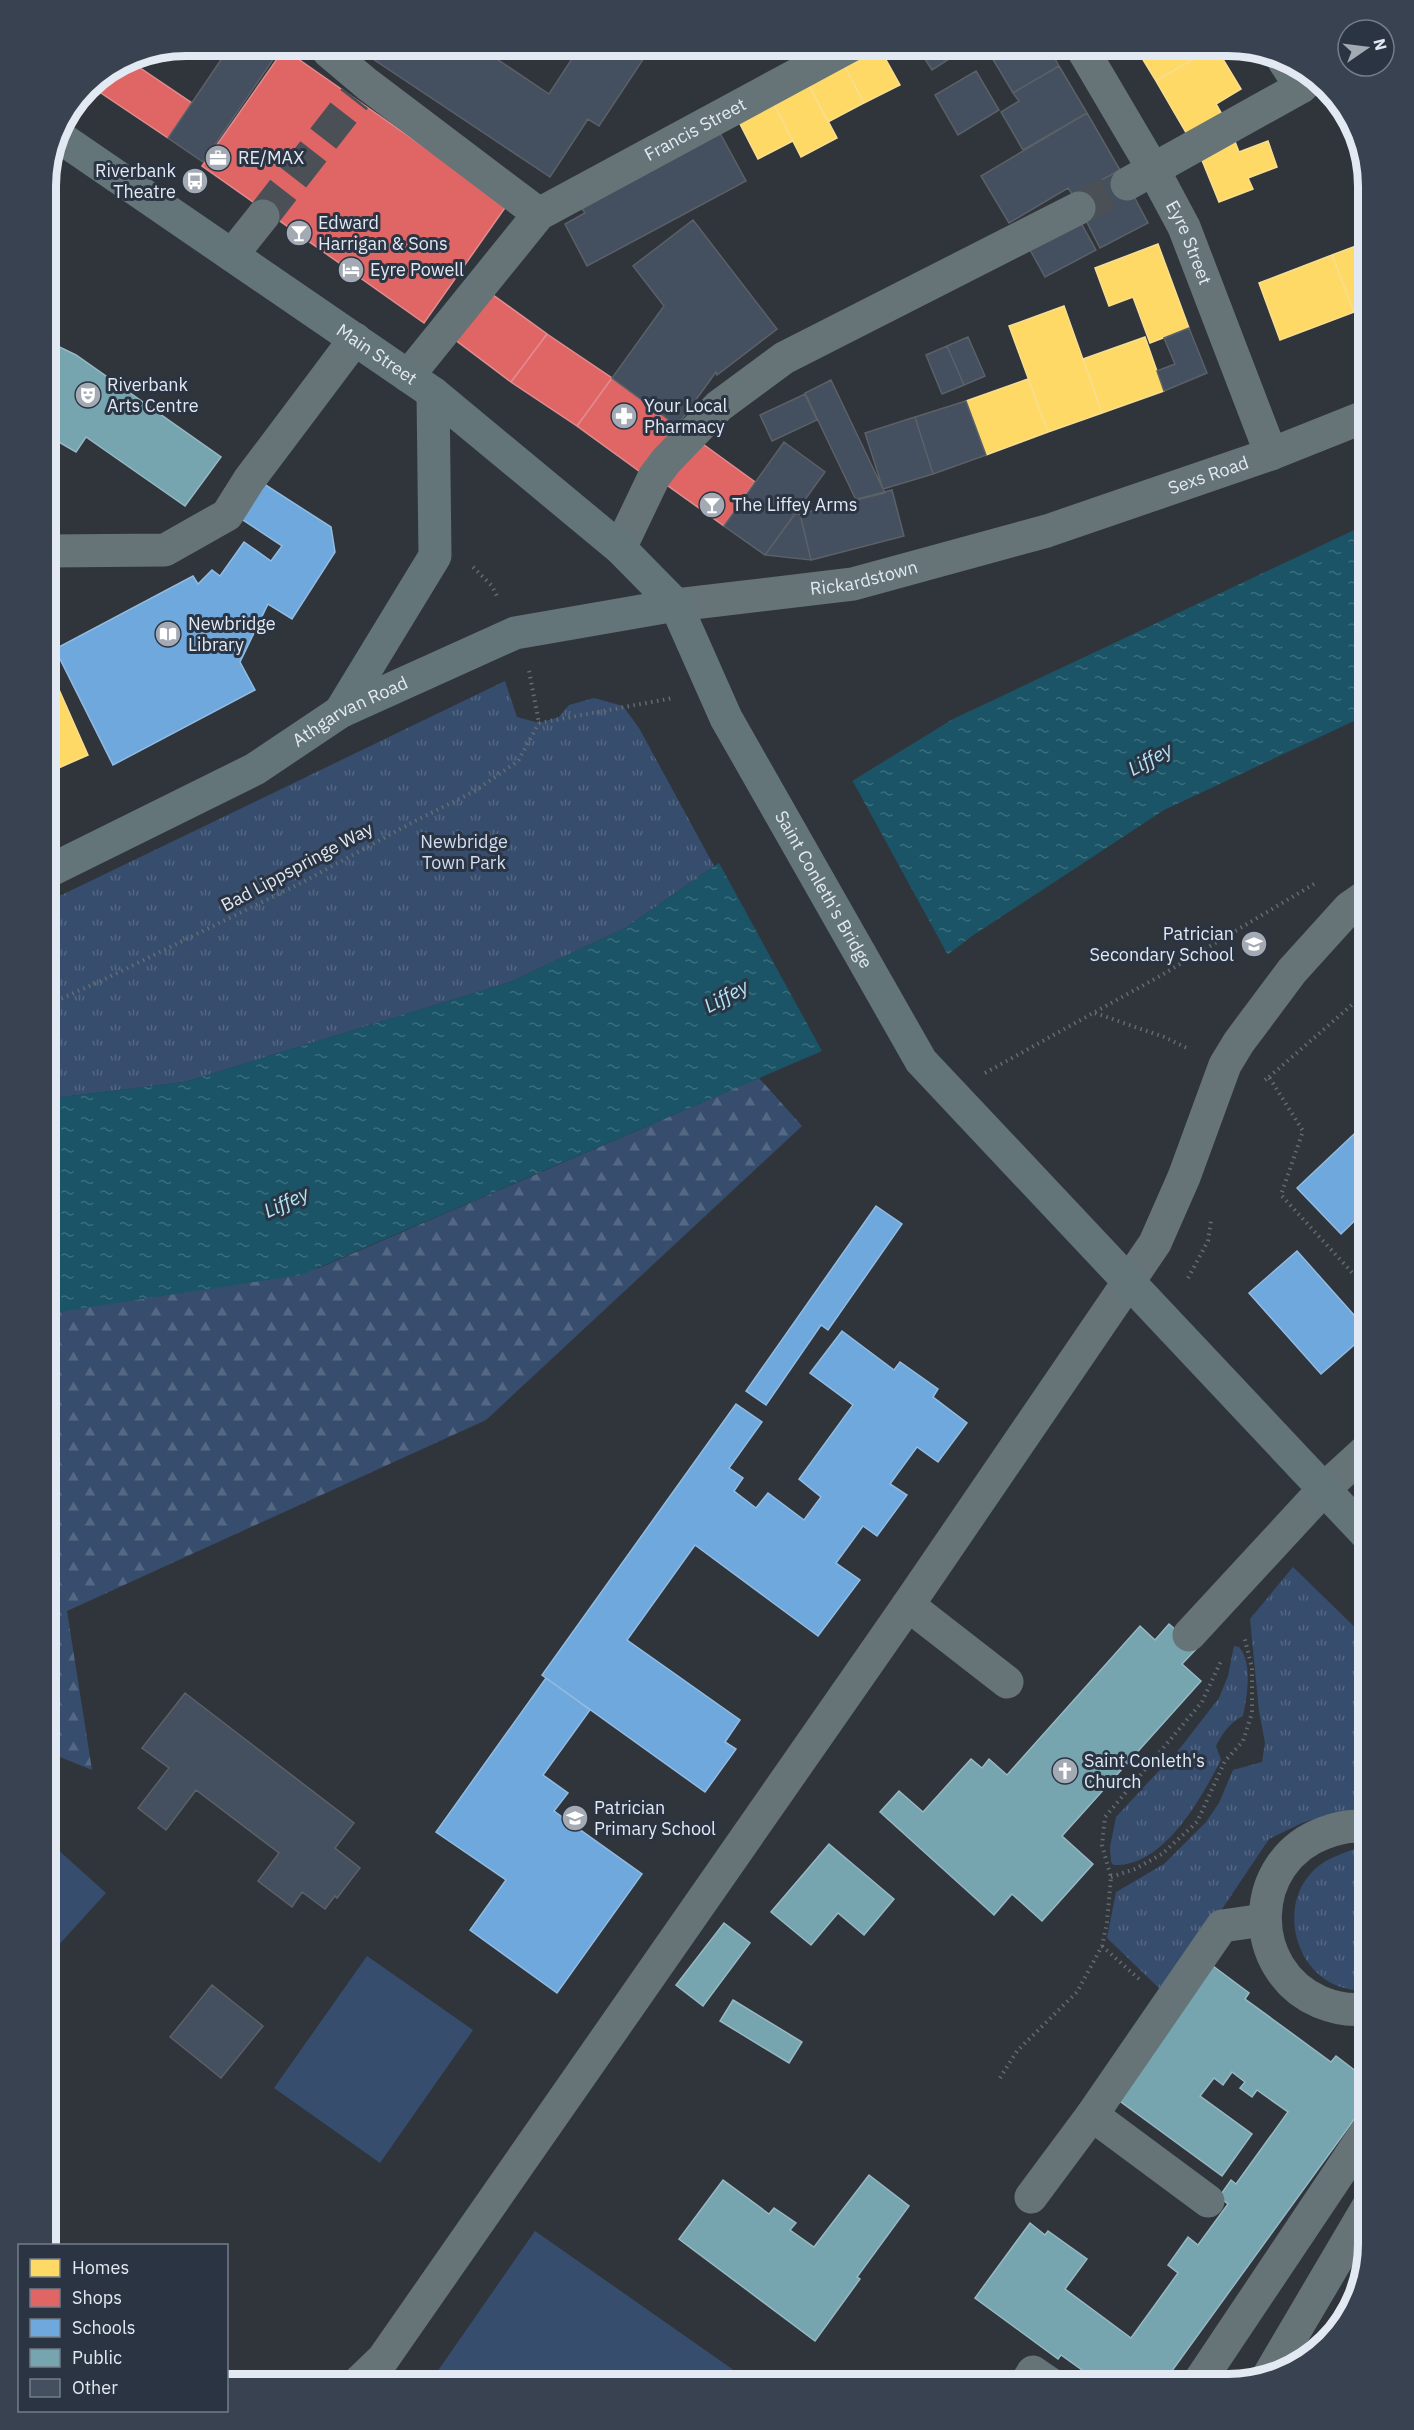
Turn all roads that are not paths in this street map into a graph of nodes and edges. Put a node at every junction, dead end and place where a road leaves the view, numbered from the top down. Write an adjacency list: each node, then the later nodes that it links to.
1 (332, 56): 8 (street)
2 (827, 56): 8 (street, Francis Street)
3 (1085, 56): 6 (street, Eyre Street)
4 (1299, 75): 6 (street)
5 (64, 140): 10 (main road, Main Street)
6 (1140, 176): 14 (street, Eyre Street)
7 (1079, 208): 16 (street)
8 (539, 214): 12 (street)
9 (263, 216): 10 (street)
10 (232, 255): 11 (main road, Main Street)
11 (355, 339): 12 (main road, Main Street); 17 (street)
12 (420, 384): 16 (main road, Main Street); 19 (main road)
13 (1358, 419): 14 (street, Sexs Road)
14 (1271, 454): 15 (street, Sexs Road)
15 (1047, 531): 18 (street, Rickardstown)
16 (620, 548): 18 (main road, Main Street)
17 (56, 551)
18 (676, 604): 19 (main road, Athgarvan Road); 22 (main road, Saint Conleth's Bridge)
19 (340, 712): 20 (main road, Athgarvan Road)
20 (56, 868)
21 (1358, 902): 22 (street)
22 (1127, 1281): 24 (main road, Saint Conleth's Bridge); 26 (street)
23 (1358, 1458): 24 (street)
24 (1323, 1489): 25 (main road, Saint Conleth's Bridge); 27 (street)
25 (1358, 1526)
26 (908, 1605): 28 (street); 38 (street)
27 (1189, 1635)
28 (1007, 1682)
29 (1358, 1828): 30 (street)
30 (1264, 1920): 31 (street); 32 (street)
31 (1358, 2010)
32 (1092, 2115): 34 (street); 35 (street)
33 (1358, 2144): 39 (street)
34 (1031, 2197)
35 (1208, 2201)
36 (1358, 2224): 37 (street)
37 (1274, 2366)
38 (367, 2374)
39 (1204, 2374)

